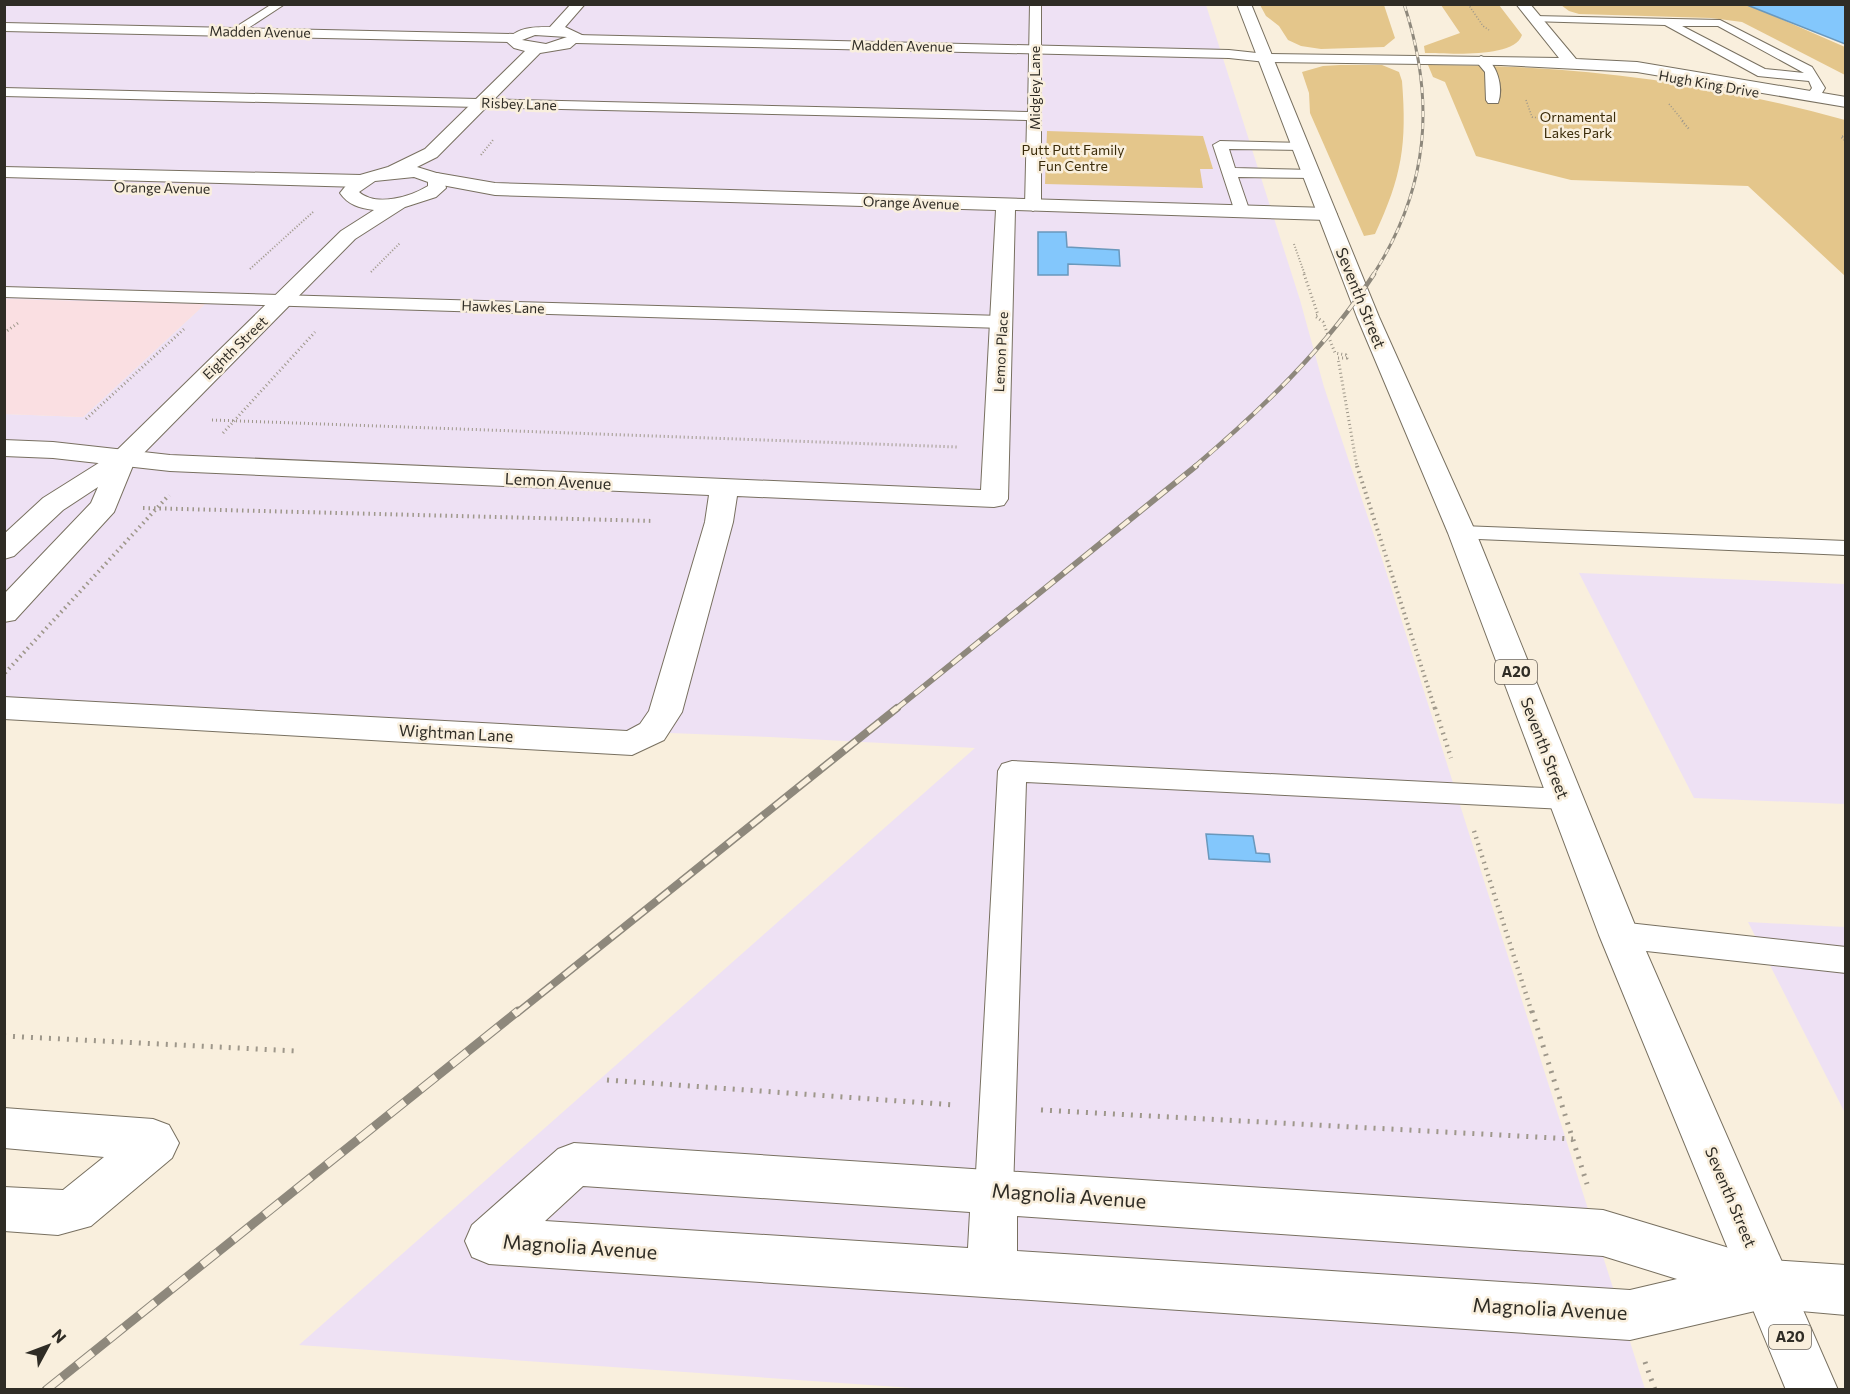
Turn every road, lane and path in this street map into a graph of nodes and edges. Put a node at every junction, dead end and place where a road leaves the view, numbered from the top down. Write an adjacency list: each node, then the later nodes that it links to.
1 (280, 4): 12 (lane)
2 (579, 4): 11 (main road)
3 (1036, 4): 17 (lane, Midgley Lane)
4 (1244, 4): 18 (main road, Seventh Street / A20)
5 (1522, 4): 7 (main road)
6 (1542, 4): 8 (lane)
7 (1534, 19): 8 (lane); 14 (main road)
8 (1553, 19): 9 (lane)
9 (1667, 22): 22 (lane); 22 (lane)
10 (4, 27): 12 (main road, Madden Avenue)
11 (555, 30): 13 (main road); 15 (main road)
12 (235, 32): 13 (main road, Madden Avenue)
13 (514, 38): 16 (main road)
14 (1551, 38): 20 (main road, Hugh King Drive); 21 (main road)
15 (576, 39): 16 (main road); 17 (main road, Madden Avenue)
16 (537, 48): 28 (main road)
17 (1035, 49): 18 (main road, Madden Avenue); 30 (lane, Midgley Lane)
18 (1265, 55): 19 (main road, Hugh King Drive); 34 (main road, Seventh Street / A20)
19 (1481, 60): 20 (main road, Hugh King Drive); 26 (lane)
20 (1501, 60): 21 (main road, Hugh King Drive)
21 (1571, 63): 24 (main road, Hugh King Drive)
22 (1814, 78): 25 (lane)
23 (4, 92): 28 (lane, Risbey Lane)
24 (1787, 94): 25 (main road, Hugh King Drive); 29 (main road, Hugh King Drive)
25 (1814, 95): 27 (main road, Hugh King Drive)
26 (1493, 100)
27 (1845, 102)
28 (480, 103): 30 (lane, Risbey Lane); 33 (main road)
29 (1845, 114)
30 (1034, 116): 48 (lane, Midgley Lane)
31 (1845, 135): 32 (path)
32 (1845, 141)
33 (431, 153): 37 (main road); 39 (main road)
34 (1307, 160): 36 (lane); 36 (lane); 51 (main road, Seventh Street / A20)
35 (4, 172): 38 (main road, Orange Avenue)
36 (1228, 172): 49 (lane)
37 (392, 173): 39 (main road, Orange Avenue); 44 (main road)
38 (85, 174): 41 (main road, Orange Avenue); 42 (main road)
39 (432, 177): 43 (main road, Orange Avenue); 45 (main road)
40 (4, 184): 42 (main road, Orange Avenue)
41 (264, 184): 42 (main road, Orange Avenue); 44 (main road, Orange Avenue)
42 (67, 185)
43 (495, 189): 45 (main road, Orange Avenue); 47 (main road, Orange Avenue)
44 (357, 192): 46 (main road, Orange Avenue); 52 (main road, Eighth Street)
45 (423, 197): 46 (main road, Orange Avenue)
46 (399, 203): 52 (main road, Eighth Street)
47 (1006, 206): 48 (main road, Orange Avenue); 58 (main road, Lemon Place)
48 (1033, 206): 49 (main road, Orange Avenue)
49 (1242, 212): 50 (main road, Orange Avenue)
50 (1283, 213): 51 (main road, Orange Avenue); 76 (path)
51 (1327, 214): 70 (main road, Seventh Street / A20)
52 (348, 235): 55 (main road, Eighth Street)
53 (404, 239): 56 (path)
54 (4, 292): 55 (lane, Hawkes Lane)
55 (283, 302): 56 (lane, Hawkes Lane); 63 (main road, Eighth Street)
56 (342, 302): 58 (lane, Hawkes Lane); 60 (path)
57 (18, 322): 59 (path)
58 (1002, 322): 67 (main road, Lemon Place)
59 (4, 333)
60 (235, 420): 61 (path); 64 (path)
61 (959, 436)
62 (4, 448): 63 (main road, Lemon Avenue)
63 (122, 460): 64 (main road, Lemon Avenue); 65 (main road, Lemon Avenue); 72 (main road, Eighth Street); 73 (main road, Eighth Street)
64 (195, 464): 66 (main road, Lemon Avenue); 68 (path)
65 (4, 467)
66 (724, 489): 67 (main road, Lemon Avenue); 69 (main road, Wightman Lane)
67 (994, 499)
68 (158, 509): 69 (path); 74 (path)
69 (719, 522): 75 (main road, Wightman Lane)
70 (1462, 533): 71 (lane); 77 (main road, Seventh Street / A20)
71 (1845, 548)
72 (4, 550)
73 (4, 613)
74 (4, 673)
75 (4, 708)
76 (1463, 796): 77 (lane); 83 (lane); 83 (path)
77 (1565, 799): 78 (main road, Seventh Street / A20)
78 (1619, 935): 79 (lane); 88 (main road, Seventh Street / A20)
79 (1845, 960)
80 (4, 1036): 81 (path)
81 (296, 1051)
82 (607, 1080): 83 (path)
83 (997, 1108): 85 (lane)
84 (4, 1128): 86 (main road)
85 (994, 1191): 87 (main road); 87 (main road, Magnolia Avenue); 88 (main road, Magnolia Avenue)
86 (4, 1209)
87 (992, 1273): 88 (main road, Magnolia Avenue)
88 (1769, 1284): 89 (main road, Magnolia Avenue); 90 (main road, Seventh Street / A20)
89 (1845, 1290)
90 (1812, 1389)

